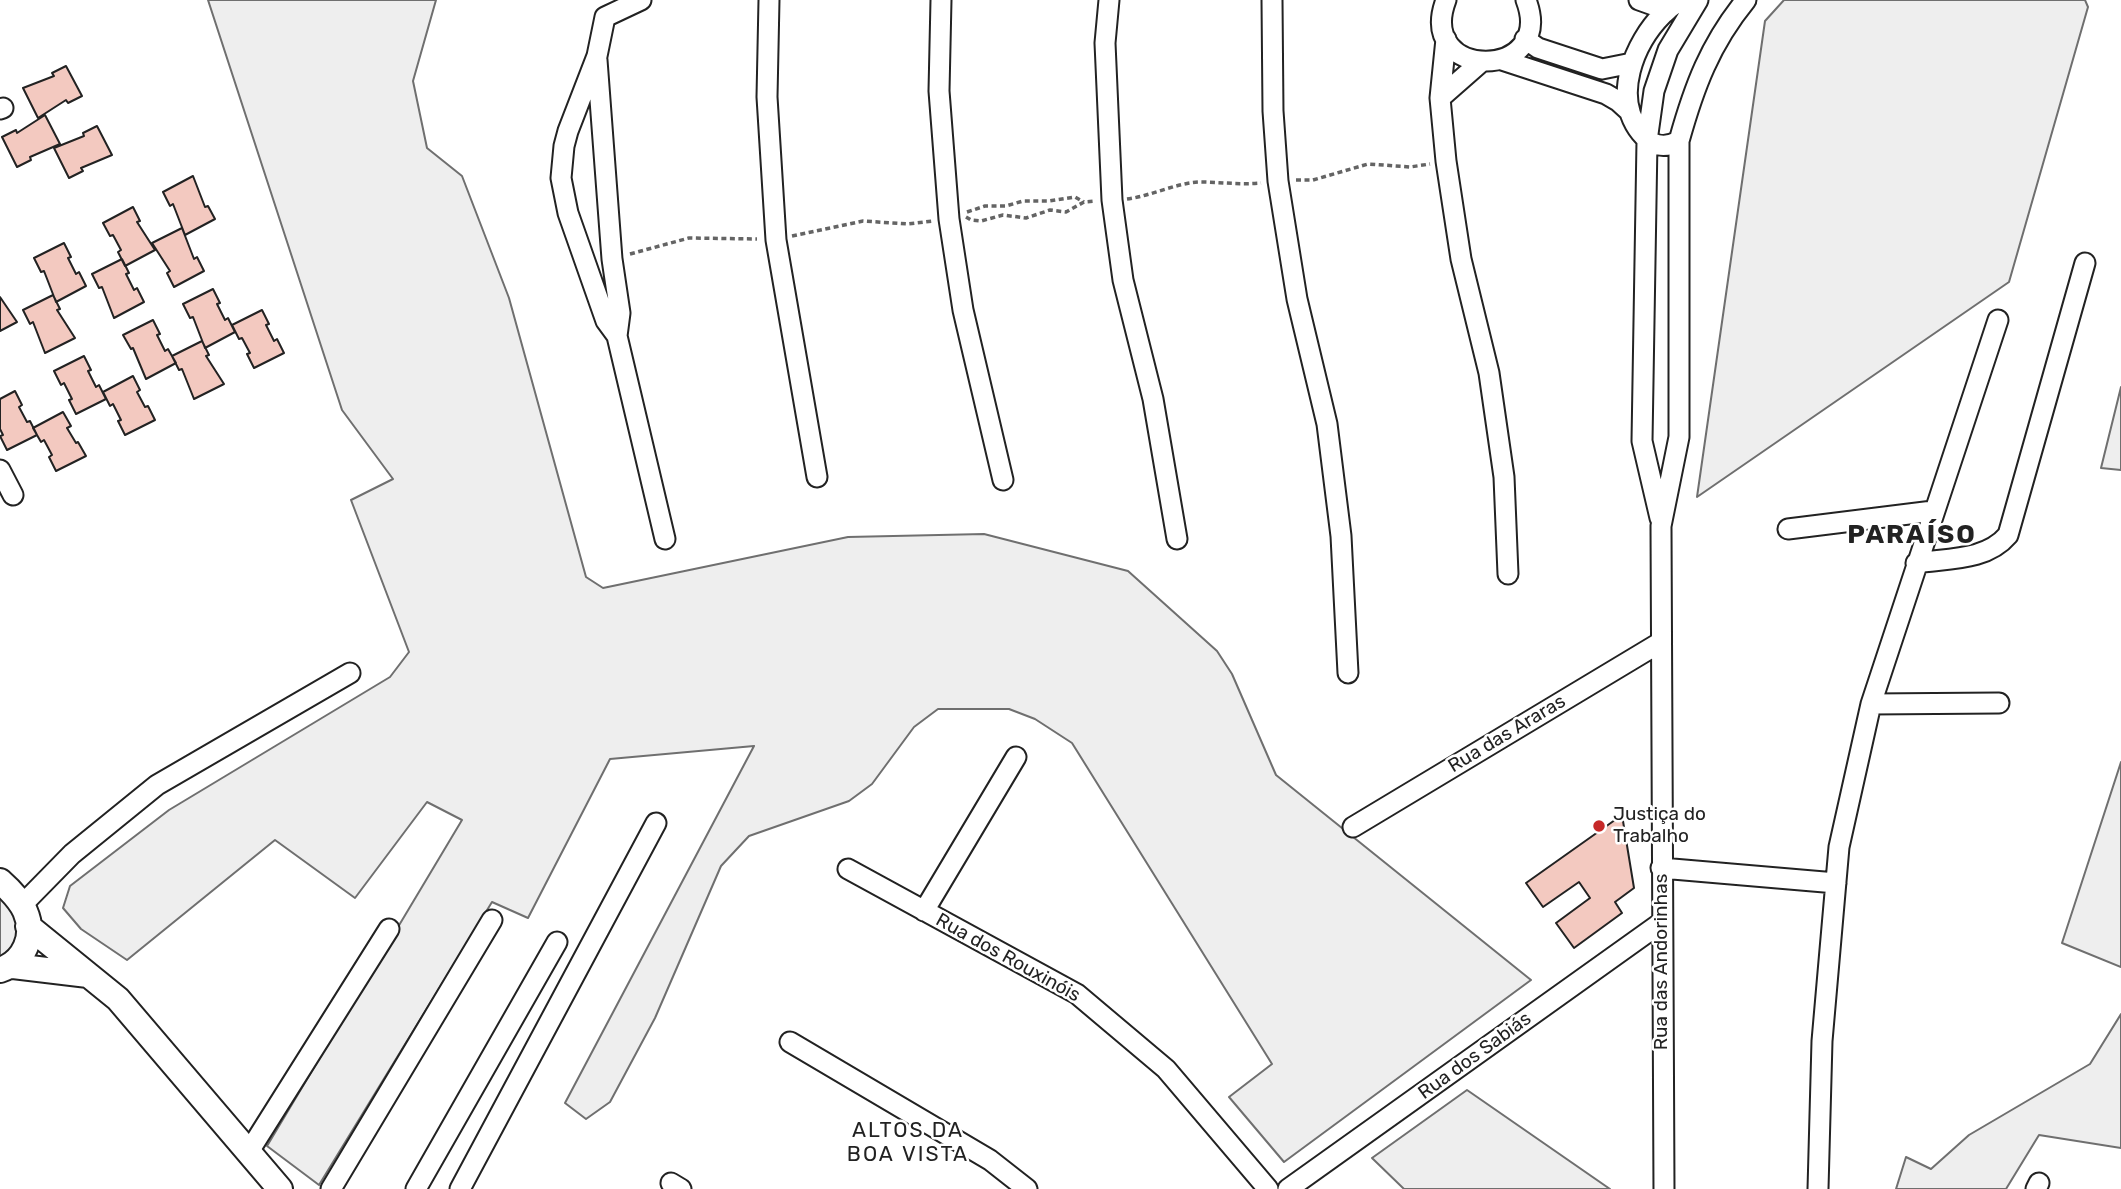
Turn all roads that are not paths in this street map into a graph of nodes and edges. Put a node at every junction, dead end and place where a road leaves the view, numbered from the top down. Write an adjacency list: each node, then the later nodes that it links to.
1 (641, 0): 14 (street)
2 (769, 0): 26 (street)
3 (941, 0): 27 (street)
4 (1109, 0): 33 (street)
5 (1272, 0): 38 (street)
6 (1446, 0): 12 (street)
7 (1527, 0): 13 (street)
8 (1640, 0): 11 (street)
9 (1698, 0): 11 (street); 20 (street)
10 (1746, 0): 21 (street)
11 (1667, 10): 17 (street)
12 (1446, 39): 16 (street); 18 (street)
13 (1525, 39): 15 (street); 17 (street)
14 (597, 55): 24 (street); 24 (street)
15 (1502, 60): 16 (street); 19 (street)
16 (1480, 62): 18 (street)
17 (1632, 63): 19 (street)
18 (1440, 98): 35 (street)
19 (1629, 111): 20 (street)
20 (1647, 141): 21 (street); 30 (street)
21 (1679, 141): 30 (street)
22 (2085, 263): 34 (street)
23 (1998, 320): 29 (street)
24 (617, 336): 32 (street)
25 (0, 470): 28 (street)
26 (817, 477)
27 (1003, 480)
28 (13, 495)
29 (1933, 511): 31 (street); 34 (street)
30 (1661, 526): 36 (street, Rua das Andorinhas)
31 (1788, 529)
32 (665, 538)
33 (1177, 539)
34 (1916, 563): 40 (street)
35 (1508, 574)
36 (1661, 642): 43 (street, Rua das Araras); 44 (street, Rua das Andorinhas)
37 (350, 673): 49 (street)
38 (1348, 673)
39 (1999, 703): 40 (street)
40 (1871, 704): 47 (street)
41 (1016, 757): 48 (street)
42 (656, 822): 61 (street)
43 (1353, 827)
44 (1661, 868): 47 (street); 51 (street, Rua das Andorinhas)
45 (848, 869): 48 (street, Rua dos Rouxinóis)
46 (0, 881): 49 (main road)
47 (1836, 883): 66 (street)
48 (924, 911): 63 (street, Rua dos Rouxinóis)
49 (25, 916): 54 (main road); 55 (main road)
50 (492, 920): 59 (street)
51 (1662, 922): 64 (street, Rua dos Sabiás); 65 (street, Rua das Andorinhas)
52 (389, 929): 57 (street)
53 (556, 942): 60 (street)
54 (6, 968): 55 (main road)
55 (89, 975): 57 (main road)
56 (790, 1042): 62 (street)
57 (248, 1153): 58 (main road)
58 (280, 1189)
59 (331, 1189)
60 (416, 1189)
61 (460, 1189)
62 (1027, 1189)
63 (1268, 1189)
64 (1288, 1189)
65 (1664, 1189)
66 (1818, 1189)

